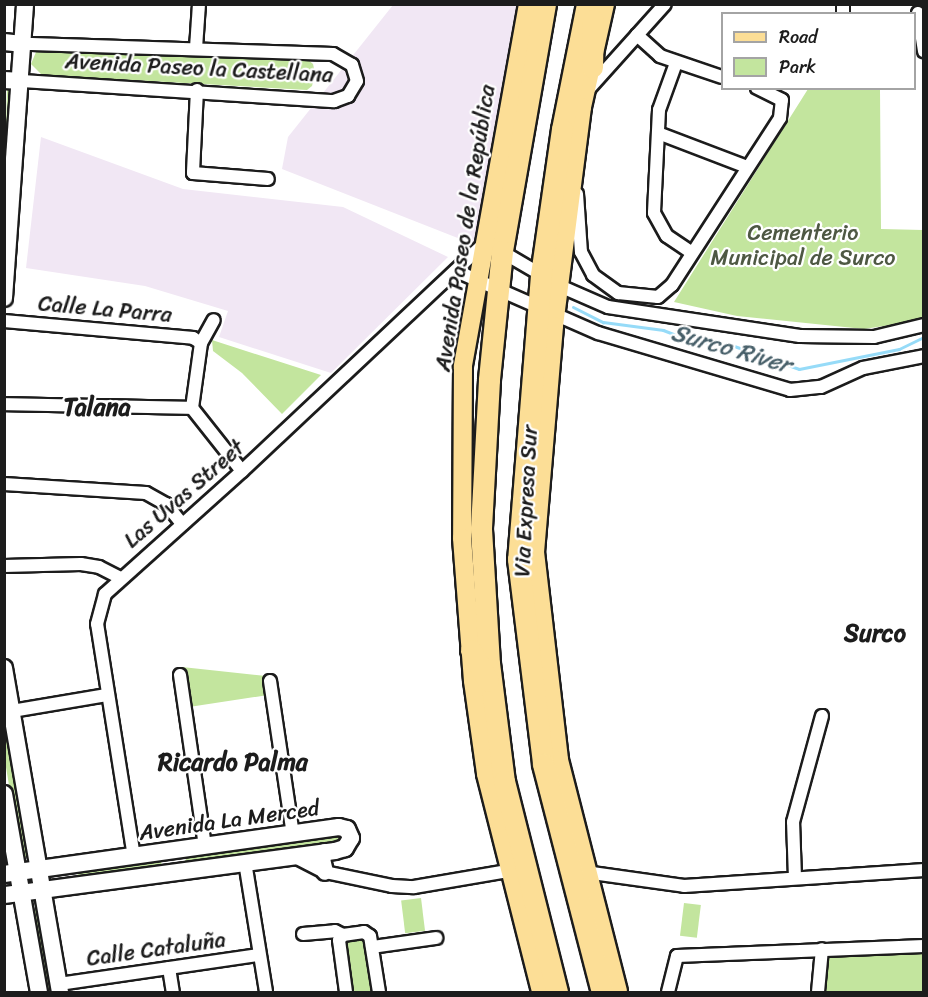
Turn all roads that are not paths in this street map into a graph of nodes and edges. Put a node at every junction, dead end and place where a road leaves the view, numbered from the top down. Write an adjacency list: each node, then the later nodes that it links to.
1 (26, 4): 12 (main road)
2 (199, 4): 13 (street)
3 (528, 4): 28 (main road, Avenida Paseo de la República)
4 (545, 4): 28 (highway, Via Expresa Sur)
5 (587, 4): 31 (highway, Via Expresa Sur)
6 (594, 4): 16 (highway)
7 (605, 4): 16 (main road)
8 (665, 4): 10 (street)
9 (918, 13): 14 (street)
10 (637, 35): 15 (street); 22 (street)
11 (4, 42): 12 (main road)
12 (24, 44): 13 (street, Avenida Paseo la Castellana); 19 (main road)
13 (196, 48): 20 (street, Avenida Paseo la Castellana)
14 (924, 52)
15 (676, 63): 17 (street); 23 (street)
16 (592, 68): 22 (main road)
17 (721, 76)
18 (4, 80): 19 (main road, Avenida Paseo la Castellana)
19 (22, 81): 20 (street, Avenida Paseo la Castellana); 27 (main road)
20 (197, 90): 26 (street)
21 (762, 90): 24 (street)
22 (586, 92): 25 (main road)
23 (658, 133): 24 (street); 29 (street)
24 (747, 167): 29 (street)
25 (576, 169): 29 (street); 33 (main road)
26 (268, 180)
27 (10, 181): 35 (main road)
28 (493, 247): 30 (street, Las Uvas Street); 31 (street); 32 (main road, Avenida Paseo de la República); 34 (highway, Via Expresa Sur)
29 (692, 253)
30 (456, 271): 32 (street); 44 (street, Las Uvas Street)
31 (541, 275): 33 (street); 36 (highway, Via Expresa Sur)
32 (478, 281): 34 (street); 51 (main road, Avenida Paseo de la República)
33 (562, 287): 36 (main road); 39 (street)
34 (498, 290): 36 (street); 55 (highway, Via Expresa Sur)
35 (4, 298)
36 (548, 312): 41 (street); 46 (main road); 48 (highway, Via Expresa Sur)
37 (214, 320): 40 (street)
38 (4, 321): 40 (street, Calle La Parra)
39 (924, 325)
40 (201, 343): 43 (street)
41 (924, 356)
42 (4, 404): 43 (street)
43 (192, 408): 44 (street)
44 (242, 471): 47 (street, Las Uvas Street)
45 (4, 484): 47 (street)
46 (539, 514): 48 (highway); 72 (main road)
47 (182, 524): 50 (street, Las Uvas Street)
48 (519, 544): 94 (highway, Via Expresa Sur)
49 (4, 566): 50 (street)
50 (119, 577): 56 (street, Las Uvas Street)
51 (471, 650): 55 (highway); 69 (main road, Avenida Paseo de la República)
52 (4, 668): 57 (main road)
53 (180, 675): 61 (street)
54 (270, 681): 60 (street)
55 (492, 690): 93 (highway, Via Expresa Sur)
56 (107, 695): 57 (street); 65 (street, Las Uvas Street)
57 (12, 711): 67 (main road)
58 (822, 716): 74 (street)
59 (4, 794): 73 (main road)
60 (293, 834): 61 (main road, Avenida La Merced); 63 (main road, Avenida La Merced)
61 (205, 847): 62 (main road, Avenida La Merced)
62 (170, 852): 65 (main road, Avenida La Merced); 70 (main road)
63 (325, 852): 64 (main road, Avenida La Merced); 71 (main road)
64 (292, 856): 66 (main road, Avenida La Merced); 71 (street)
65 (134, 857): 67 (main road, Avenida La Merced)
66 (245, 862): 70 (main road, Avenida La Merced); 84 (street)
67 (39, 868): 73 (main road, Avenida La Merced); 75 (main road)
68 (924, 870): 74 (street)
69 (508, 871): 71 (street); 92 (main road, Avenida Paseo de la República)
70 (172, 872): 75 (main road, Avenida La Merced)
71 (325, 872)
72 (585, 872): 74 (street); 95 (main road)
73 (11, 873): 76 (main road)
74 (795, 878)
75 (42, 890): 76 (main road, Avenida La Merced); 86 (main road)
76 (21, 893): 77 (main road, Avenida La Merced); 87 (main road)
77 (4, 895)
78 (303, 934): 79 (street)
79 (343, 935): 82 (street); 90 (street)
80 (436, 938): 82 (street)
81 (924, 946): 83 (street)
82 (372, 947): 91 (street)
83 (822, 949): 96 (street); 97 (street)
84 (260, 956): 85 (street, Calle Cataluña); 89 (street)
85 (169, 968): 86 (street, Calle Cataluña); 88 (street)
86 (59, 988)
87 (39, 993)
88 (173, 993)
89 (266, 993)
90 (346, 993)
91 (379, 993)
92 (541, 993)
93 (557, 993)
94 (602, 993)
95 (618, 993)
96 (668, 993)
97 (818, 993)

